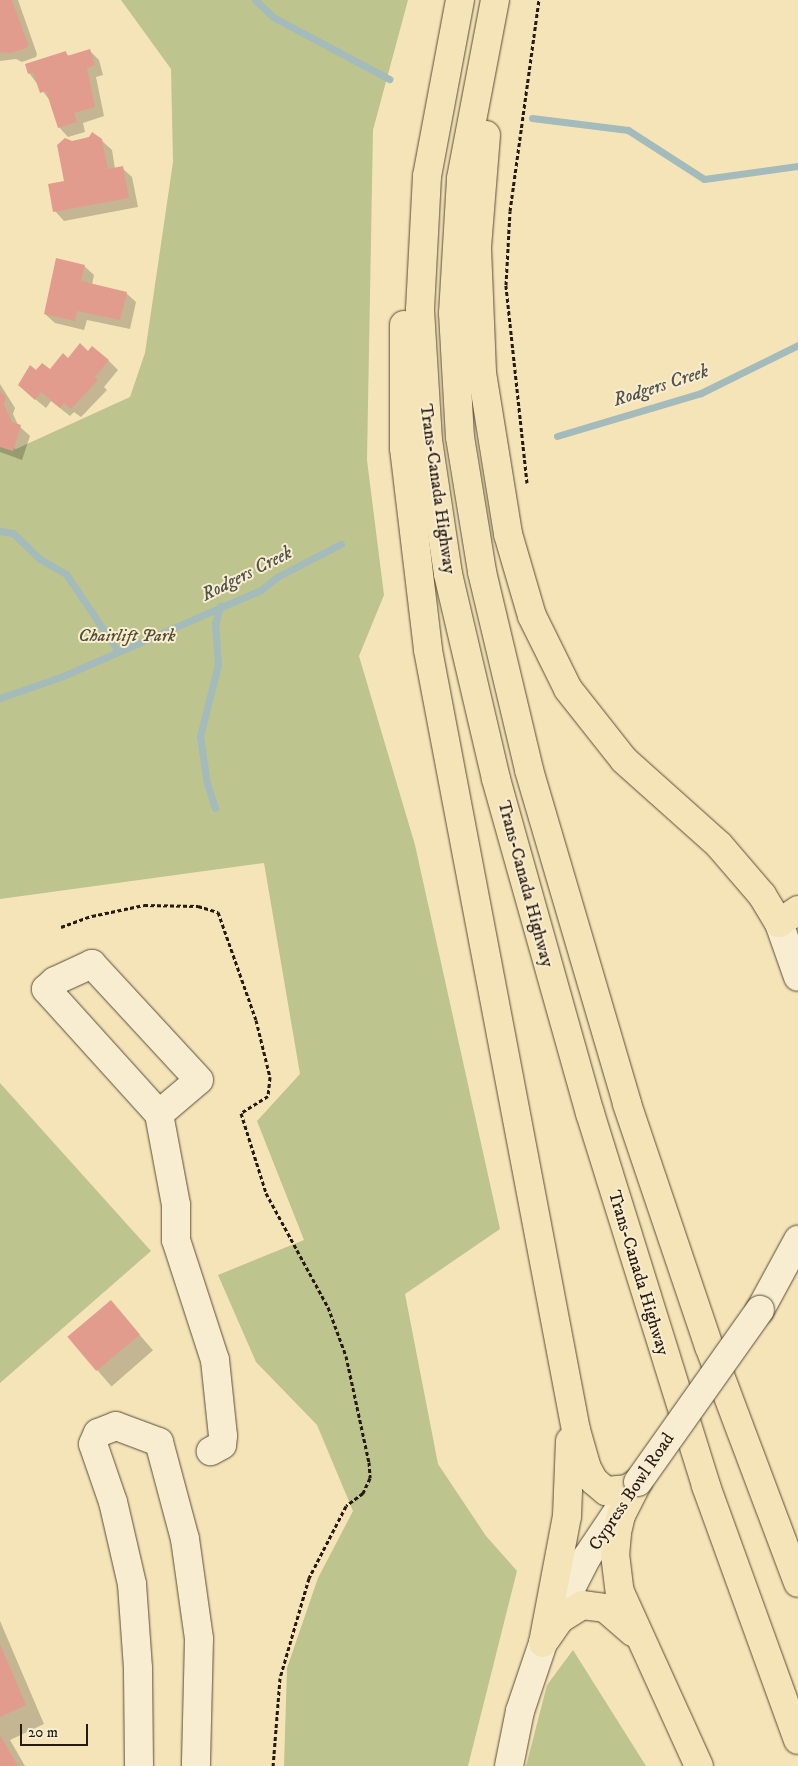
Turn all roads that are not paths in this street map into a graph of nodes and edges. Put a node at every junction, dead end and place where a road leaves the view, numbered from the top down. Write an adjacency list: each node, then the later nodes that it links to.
1 (460, 0): 4 (highway, Trans-Canada Highway)
2 (495, 0): 12 (highway, Trans-Canada Highway)
3 (509, 0): 5 (highway)
4 (427, 176): 9 (highway); 15 (highway, Trans-Canada Highway)
5 (789, 916): 6 (street)
6 (798, 977)
7 (160, 1114): 7 (street); 10 (street)
8 (798, 1240): 11 (street, Cypress Bowl Road, bridge)
9 (568, 1379): 11 (highway); 13 (highway)
10 (211, 1451)
11 (638, 1482): 13 (street, Cypress Bowl Road); 14 (highway)
12 (798, 1583)
13 (543, 1643): 14 (highway); 18 (street, Cypress Bowl Road)
14 (641, 1644): 19 (highway)
15 (798, 1740)
16 (138, 1766): 17 (street)
17 (196, 1766)
18 (509, 1766)
19 (698, 1766)

